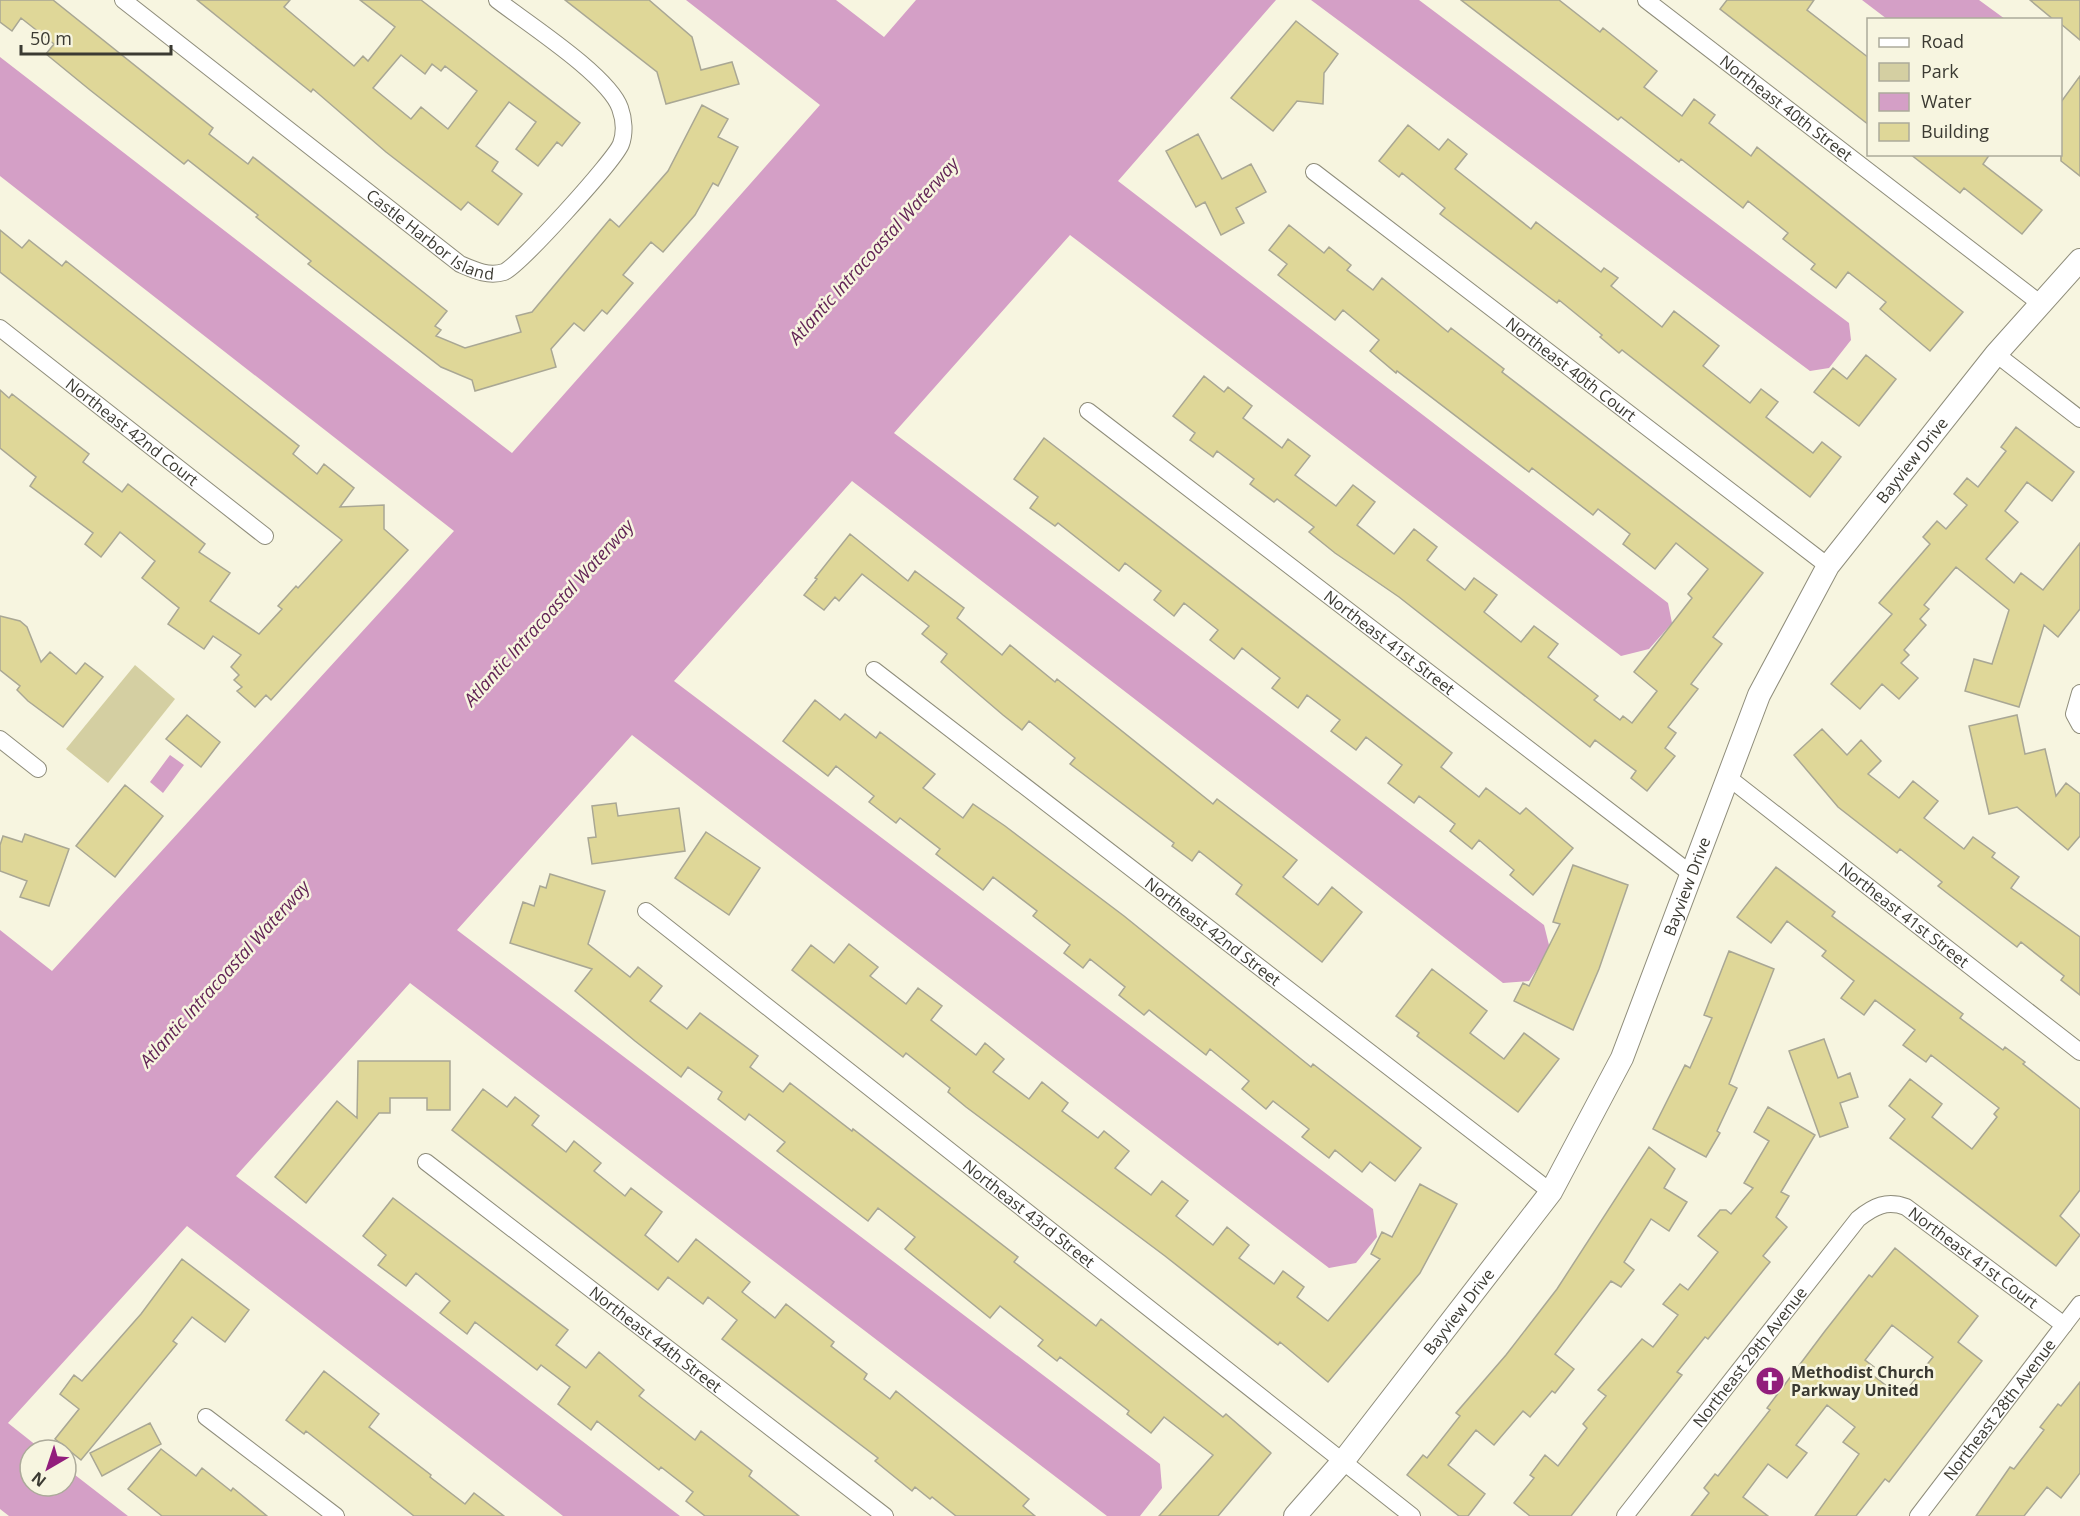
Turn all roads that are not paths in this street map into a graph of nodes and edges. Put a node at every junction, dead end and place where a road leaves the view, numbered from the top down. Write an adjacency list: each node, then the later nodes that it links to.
1 (123, 0): 2 (street, Castle Harbor Island)
2 (498, 0)
3 (1646, 0): 6 (street, Northeast 40th Street)
4 (1314, 172): 12 (street, Northeast 40th Court)
5 (2080, 260): 6 (street, Bayview Drive)
6 (2041, 304): 8 (street, Bayview Drive)
7 (0, 328): 11 (street, Northeast 42nd Court)
8 (1996, 354): 10 (street); 12 (street, Bayview Drive)
9 (1088, 411): 19 (street, Northeast 41st Street)
10 (2080, 419)
11 (265, 536)
12 (1828, 566): 18 (street, Bayview Drive)
13 (874, 670): 23 (street, Northeast 42nd Street)
14 (2080, 693): 15 (street)
15 (2077, 720)
16 (0, 739): 17 (street)
17 (38, 769)
18 (1729, 778): 19 (street, Bayview Drive); 21 (street, Northeast 41st Street)
19 (1690, 873): 23 (street, Bayview Drive)
20 (646, 911): 28 (street, Northeast 43rd Street)
21 (2080, 1052)
22 (426, 1162): 30 (street, Northeast 44th Street)
23 (1551, 1192): 28 (street, Bayview Drive)
24 (1880, 1205): 26 (street, Northeast 41st Court); 33 (street, Northeast 29th Avenue)
25 (2080, 1304): 26 (street, Northeast 28th Avenue)
26 (2064, 1325): 34 (street, Northeast 28th Avenue)
27 (206, 1417): 29 (street)
28 (1344, 1460): 31 (street, Bayview Drive); 32 (street, Northeast 43rd Street)
29 (336, 1516)
30 (885, 1516)
31 (1296, 1516)
32 (1412, 1516)
33 (1625, 1516)
34 (1918, 1516)

